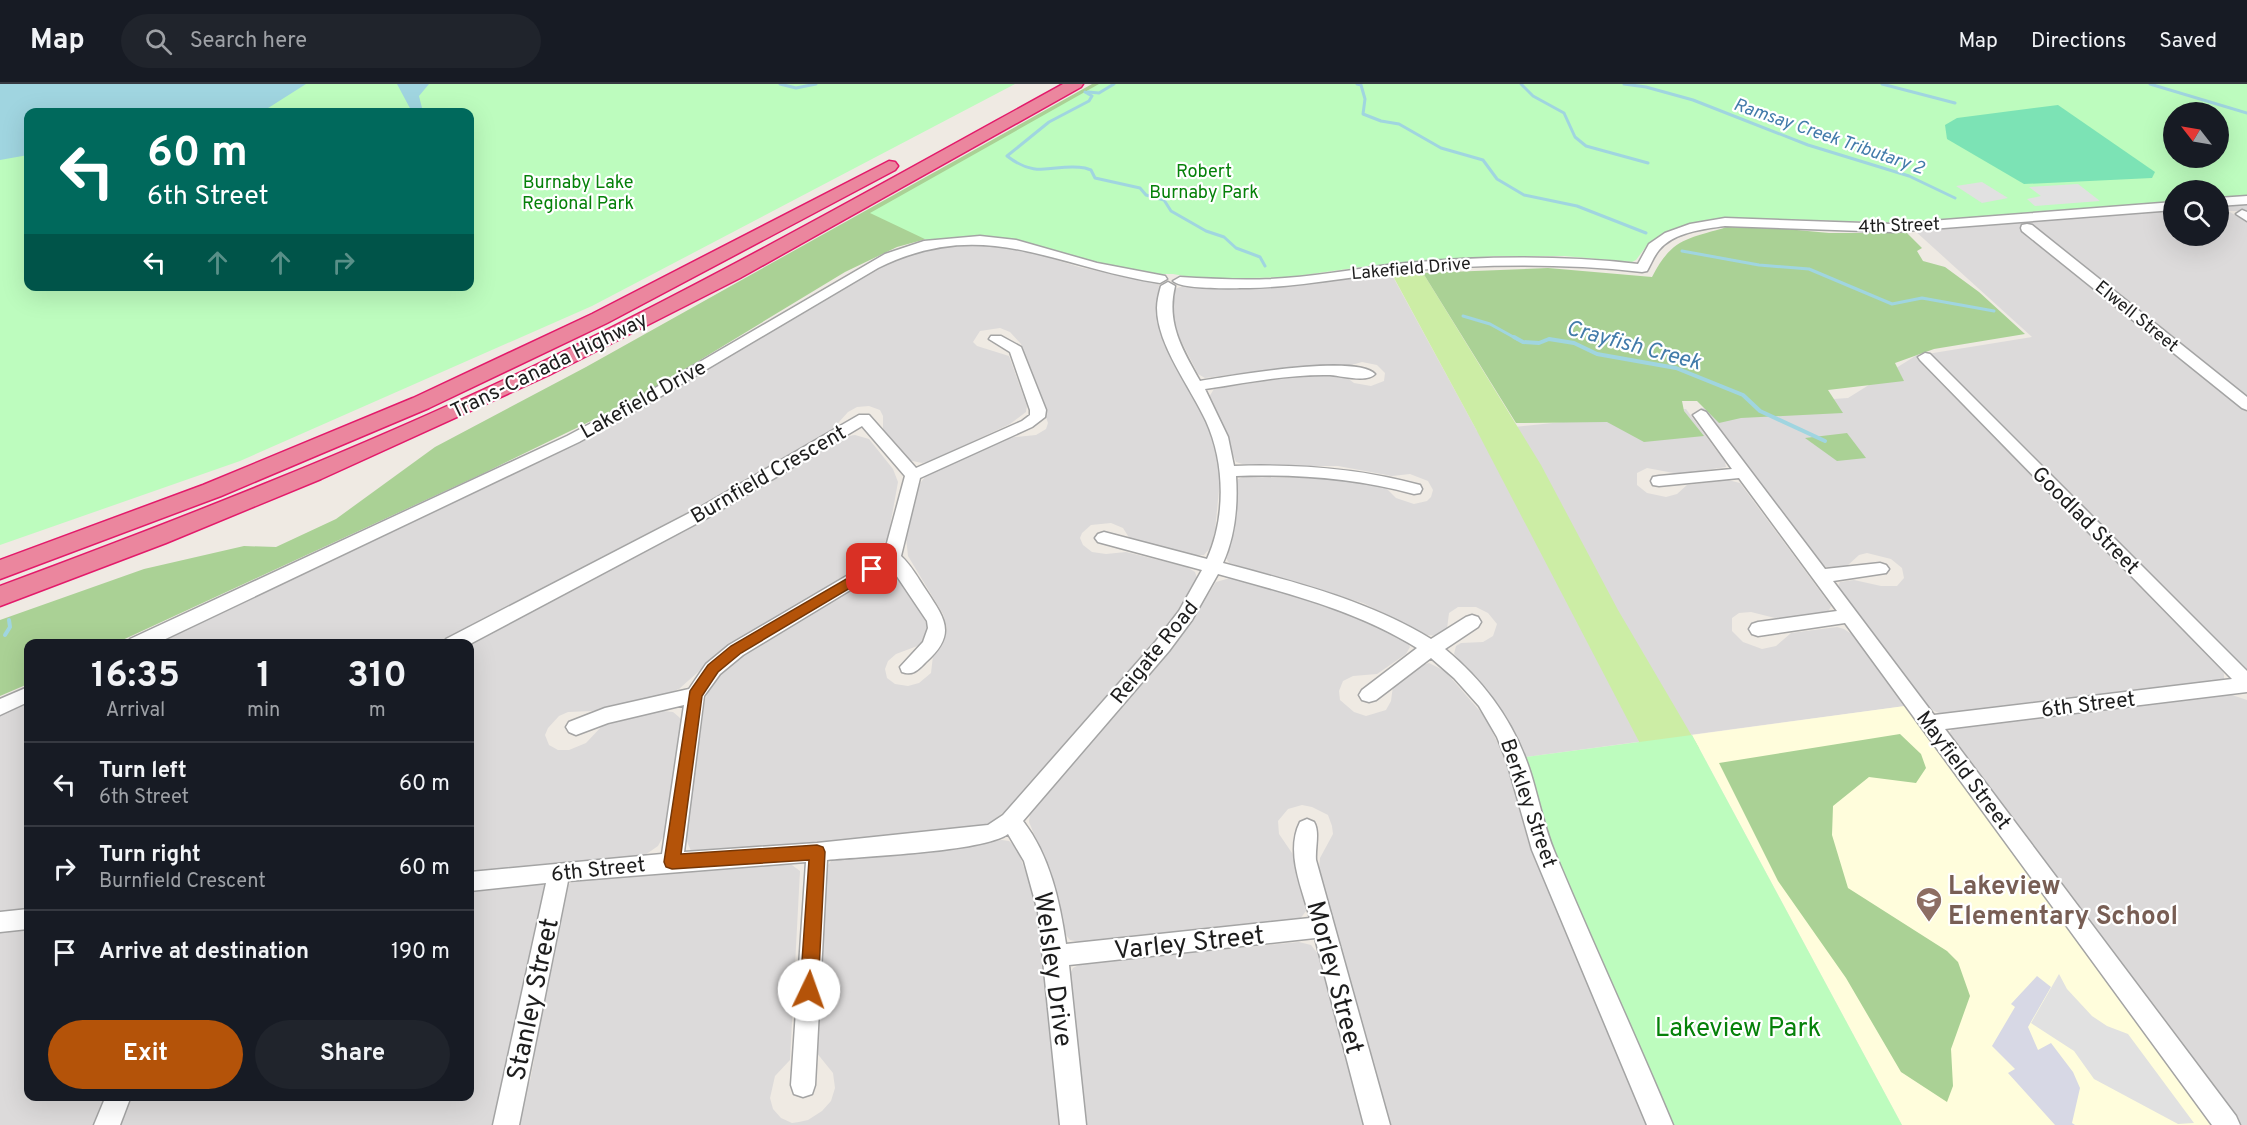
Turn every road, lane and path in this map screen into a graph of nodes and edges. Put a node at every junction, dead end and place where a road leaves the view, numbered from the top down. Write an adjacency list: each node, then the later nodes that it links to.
1 (1040, 84): 24 (highway, Trans-Canada Highway)
2 (1075, 84): 26 (highway, Trans-Canada Highway)
3 (2247, 200): 4 (street)
4 (2229, 201)
5 (2163, 207): 7 (street, 4th Street)
6 (2027, 228): 13 (street, Elwell Street)
7 (1642, 268): 8 (street, Lakefield Drive)
8 (1169, 282): 12 (street, Reigate Road); 30 (street, Lakefield Drive)
9 (996, 339): 17 (street)
10 (1925, 357): 34 (street, Goodlad Street)
11 (1368, 374): 12 (street)
12 (1197, 386): 15 (street, Reigate Road)
13 (2247, 405)
14 (1701, 415): 16 (street, Mayfield Street)
15 (1228, 471): 19 (street); 22 (street, Reigate Road)
16 (1742, 473): 18 (street); 25 (street, Mayfield Street)
17 (913, 475): 21 (street); 31 (street, Burnfield Crescent)
18 (1659, 481)
19 (1414, 489)
20 (1104, 538): 22 (street, Berkley Street)
21 (892, 557): 33 (street); 35 (street)
22 (1215, 567): 32 (street, Berkley Street); 41 (street, Reigate Road)
23 (1880, 569): 25 (street)
24 (0, 570)
25 (1820, 576): 27 (street, Mayfield Street)
26 (0, 596)
27 (1851, 616): 29 (street); 39 (street, Mayfield Street)
28 (1472, 622): 32 (street)
29 (1758, 629)
30 (148, 639)
31 (463, 639)
32 (1432, 649): 36 (street); 57 (street, Berkley Street)
33 (909, 667)
34 (2247, 684): 39 (street, 6th Street)
35 (695, 694): 40 (street); 44 (street)
36 (1369, 695)
37 (24, 696): 38 (street)
38 (0, 707)
39 (1929, 723): 58 (street, Mayfield Street)
40 (576, 727)
41 (1010, 821): 43 (street, 6th Street); 50 (street, Welsley Drive)
42 (1307, 828): 49 (street, Morley Street)
43 (817, 852): 44 (street, 6th Street); 51 (street)
44 (672, 862): 45 (street, 6th Street)
45 (559, 873): 46 (street, 6th Street); 54 (street, Stanley Street)
46 (474, 881)
47 (24, 920): 48 (street)
48 (0, 922)
49 (1321, 927): 50 (street, Varley Street); 56 (street, Morley Street)
50 (1056, 956): 55 (street, Welsley Drive)
51 (803, 1085)
52 (117, 1101): 53 (street)
53 (107, 1125)
54 (506, 1125)
55 (1073, 1125)
56 (1377, 1125)
57 (1660, 1125)
58 (2227, 1125)

